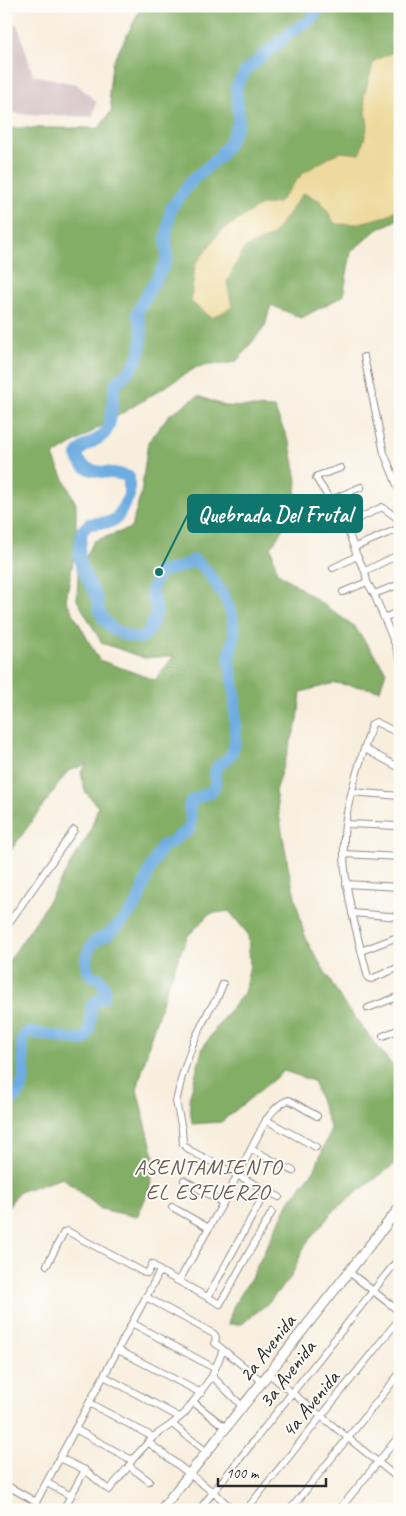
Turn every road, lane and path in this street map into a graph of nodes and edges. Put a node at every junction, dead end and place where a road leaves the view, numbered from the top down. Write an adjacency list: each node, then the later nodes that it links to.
1 (364, 357): 4 (street)
2 (341, 468): 5 (street)
3 (361, 487): 5 (street)
4 (400, 492)
5 (331, 500): 7 (street)
6 (400, 520): 7 (street)
7 (346, 525): 9 (street)
8 (400, 528): 9 (street)
9 (355, 547): 11 (street)
10 (400, 554): 13 (street)
11 (357, 556): 12 (street); 13 (street)
12 (333, 568)
13 (365, 571): 14 (street)
14 (367, 582): 16 (street); 17 (street)
15 (400, 584): 17 (street)
16 (343, 592)
17 (374, 594): 19 (street)
18 (400, 611): 19 (street)
19 (387, 616): 20 (street); 21 (street)
20 (400, 619)
21 (397, 644): 22 (street)
22 (400, 660)
23 (400, 734): 24 (street)
24 (365, 749): 25 (street); 26 (street)
25 (400, 768)
26 (352, 792): 27 (street); 28 (street)
27 (400, 796)
28 (345, 824): 29 (street); 31 (street)
29 (400, 826)
30 (74, 830): 37 (street)
31 (344, 854): 32 (street); 33 (street)
32 (400, 857)
33 (346, 884): 34 (street); 35 (street)
34 (400, 887)
35 (352, 913): 36 (street); 39 (street)
36 (400, 917)
37 (6, 926)
38 (400, 936): 39 (street)
39 (361, 951): 40 (street)
40 (400, 967)
41 (222, 984): 51 (street)
42 (400, 996): 43 (street)
43 (368, 1008)
44 (400, 1029): 45 (street)
45 (383, 1036)
46 (317, 1116): 47 (street)
47 (266, 1120): 48 (street); 49 (street)
48 (316, 1147)
49 (251, 1149): 50 (street); 51 (street)
50 (293, 1171)
51 (236, 1175): 53 (street); 55 (street)
52 (184, 1180): 55 (street)
53 (266, 1191): 54 (street); 67 (street)
54 (279, 1197)
55 (223, 1203): 59 (street)
56 (172, 1207): 59 (street)
57 (400, 1207): 63 (main road, 2a Avenida)
58 (272, 1212): 67 (street)
59 (209, 1228): 64 (street)
60 (400, 1257): 65 (street, 3a Avenida)
61 (47, 1265): 62 (street)
62 (160, 1271): 64 (street); 66 (street)
63 (349, 1272): 65 (street); 75 (main road, 2a Avenida)
64 (179, 1280): 67 (street)
65 (373, 1291): 68 (street); 79 (street, 3a Avenida)
66 (146, 1297): 70 (street); 72 (street)
67 (208, 1297)
68 (400, 1312)
69 (400, 1318): 84 (street, 4a Avenida)
70 (132, 1323): 71 (street); 73 (street)
71 (118, 1350): 76 (street); 80 (street)
72 (223, 1350): 73 (street); 78 (street)
73 (214, 1368): 77 (street)
74 (400, 1373): 90 (street)
75 (269, 1374): 78 (main road, 2a Avenida); 79 (street)
76 (104, 1376): 82 (street); 85 (street)
77 (212, 1376): 80 (street); 83 (street)
78 (263, 1382): 83 (main road, 2a Avenida)
79 (293, 1392): 84 (street); 102 (street, 3a Avenida)
80 (201, 1393): 81 (street)
81 (193, 1402): 85 (street); 87 (street)
82 (89, 1403): 88 (street); 91 (street)
83 (243, 1407): 87 (main road, 2a Avenida)
84 (322, 1416): 90 (street); 110 (street, 4a Avenida)
85 (179, 1417): 86 (street)
86 (172, 1424): 91 (street); 92 (street)
87 (226, 1428): 92 (main road, 2a Avenida)
88 (75, 1430): 93 (street); 95 (street)
89 (400, 1435): 94 (street)
90 (348, 1438): 94 (street); 111 (street)
91 (150, 1440): 95 (street); 97 (street)
92 (207, 1452): 97 (main road, 2a Avenida)
93 (60, 1458): 96 (street); 100 (street)
94 (378, 1462): 98 (street); 112 (street)
95 (131, 1463): 96 (street); 99 (street)
96 (85, 1470): 103 (street)
97 (189, 1475): 102 (street); 107 (main road, 2a Avenida)
98 (400, 1480)
99 (149, 1481)
100 (47, 1483): 103 (street); 104 (street)
101 (6, 1485): 104 (street)
102 (213, 1492): 108 (street, 3a Avenida); 109 (street)
103 (71, 1496): 106 (street)
104 (36, 1502): 105 (street)
105 (38, 1510)
106 (62, 1510)
107 (161, 1510)
108 (199, 1510)
109 (234, 1510)
110 (246, 1510)
111 (290, 1510)
112 (339, 1510)

